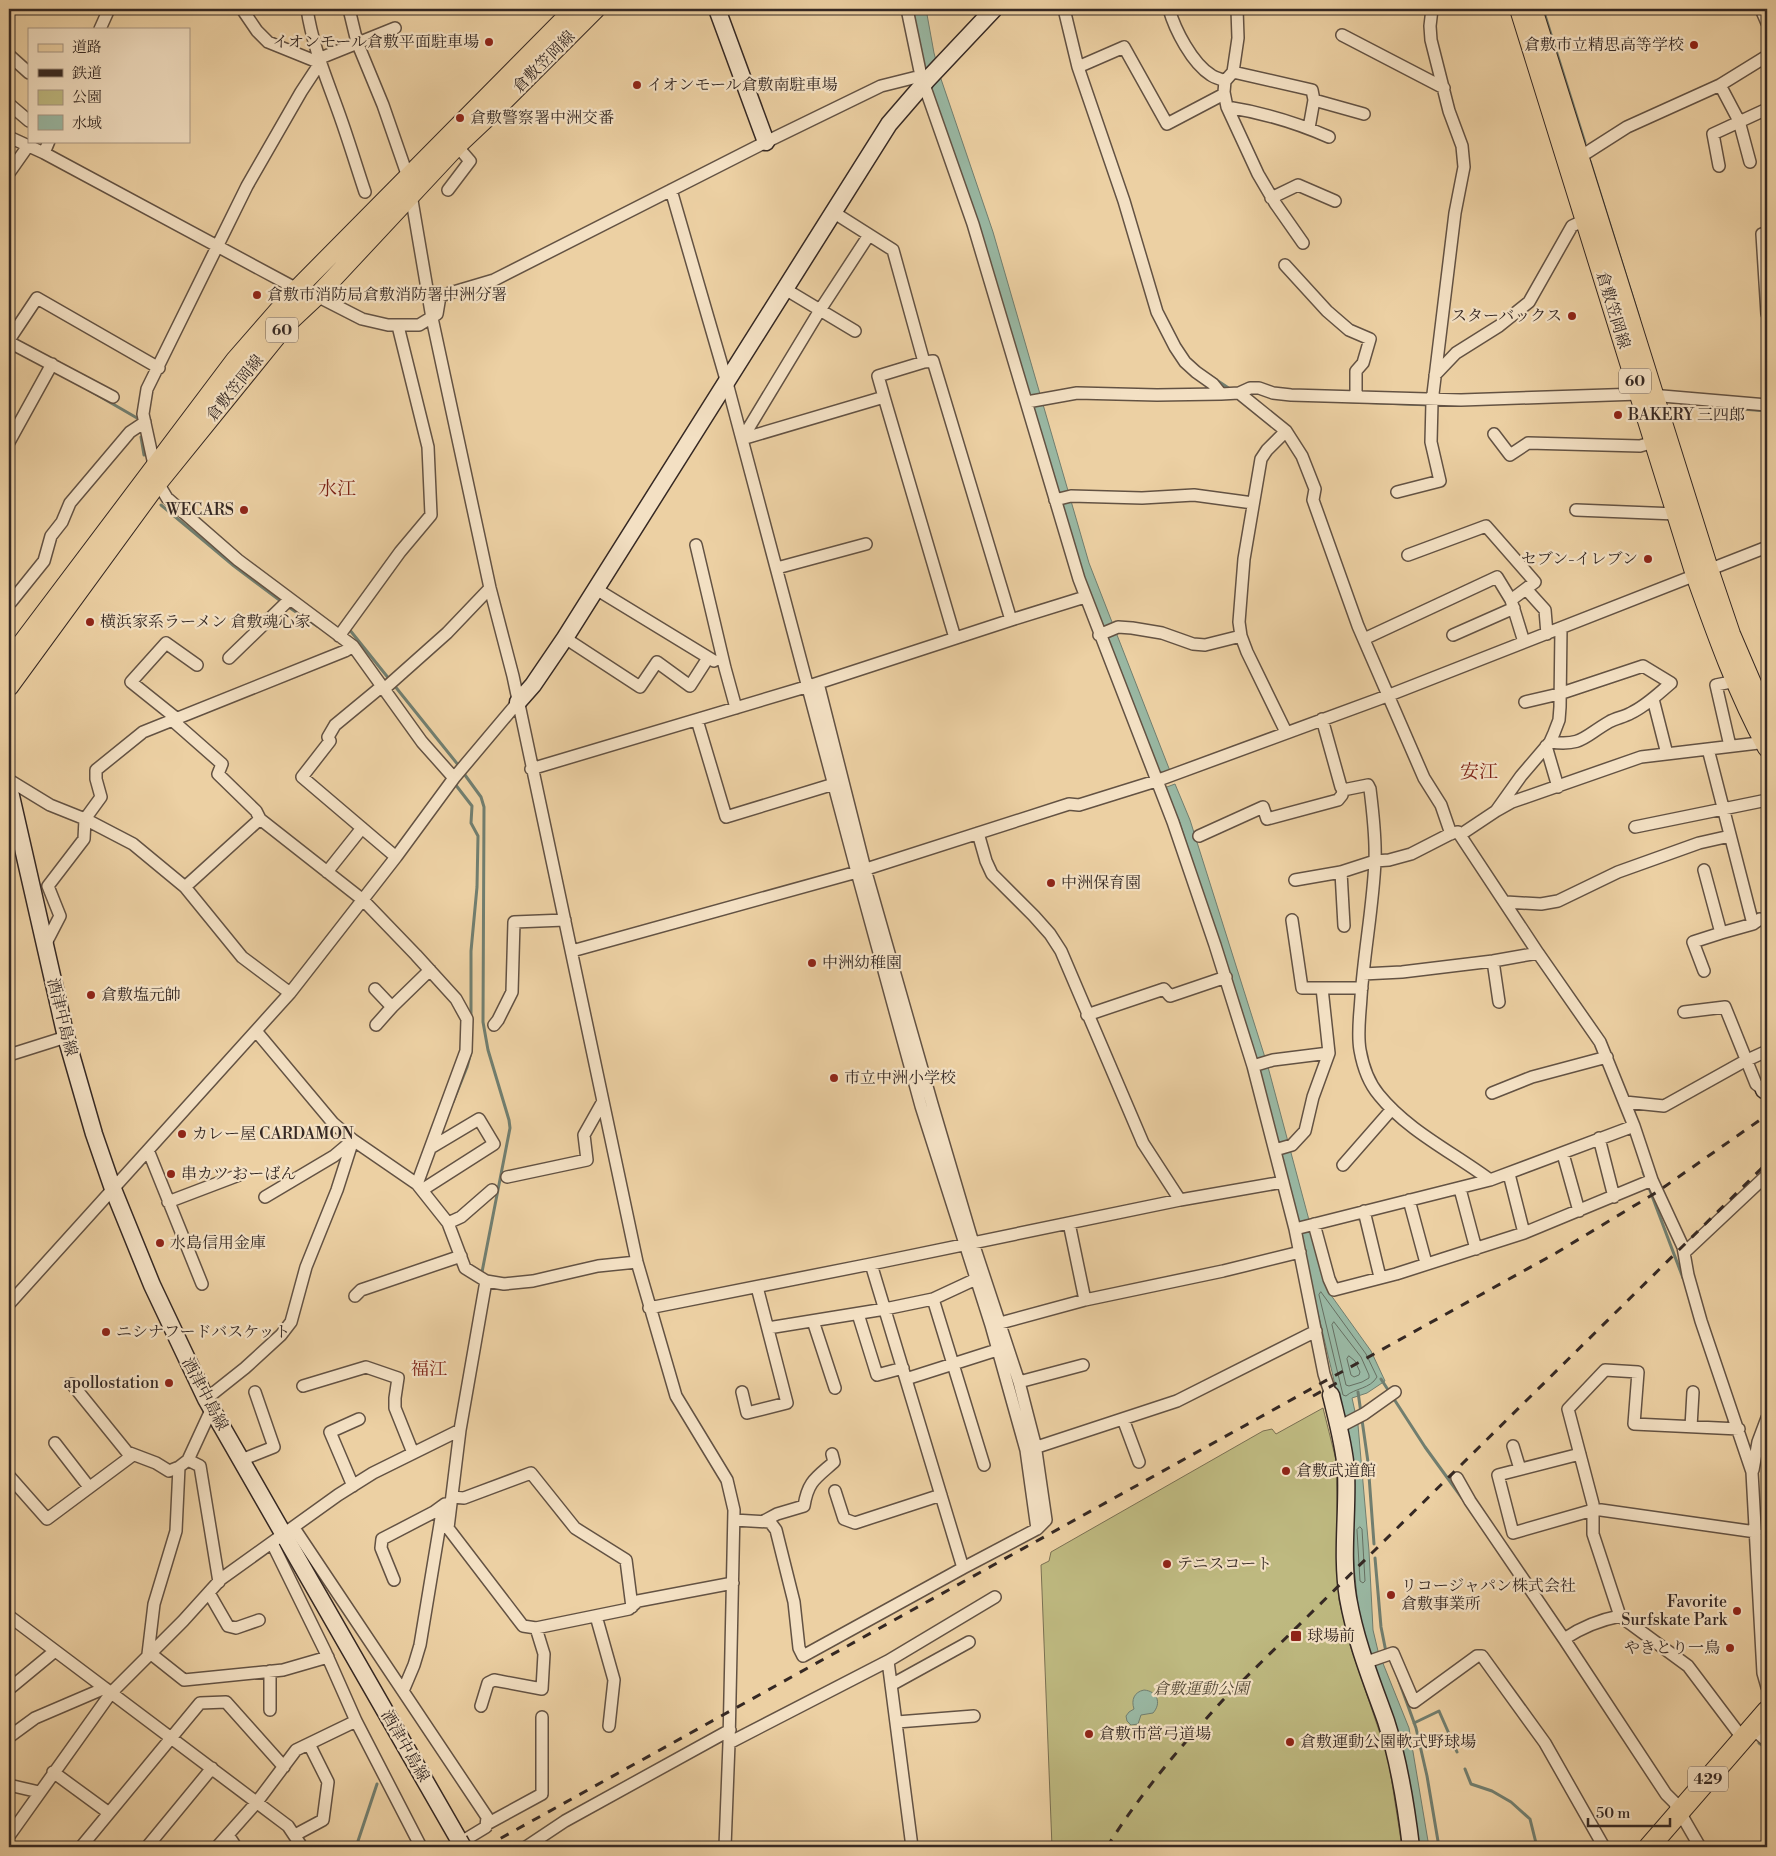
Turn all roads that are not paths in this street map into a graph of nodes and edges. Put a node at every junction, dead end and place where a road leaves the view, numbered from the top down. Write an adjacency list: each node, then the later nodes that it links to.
1 (109, 9): 18 (street)
2 (242, 9): 24 (street)
3 (307, 9): 24 (street)
4 (348, 9): 21 (street)
5 (574, 9): 51 (main road, 倉敷笠岡線 / 60)
6 (596, 9): 45 (main road, 倉敷笠岡線 / 60)
7 (718, 9): 43 (street)
8 (907, 9): 28 (street)
9 (994, 9): 28 (street)
10 (1064, 9): 25 (street)
11 (1169, 9): 27 (street)
12 (1237, 9): 27 (street)
13 (1432, 9): 30 (street)
14 (1519, 9): 58 (main road, 倉敷笠岡線 / 60)
15 (1533, 9): 47 (main road, 倉敷笠岡線 / 60)
16 (1762, 9): 17 (street)
17 (1767, 23)
18 (100, 28)
19 (396, 28): 21 (street)
20 (1342, 35): 30 (street)
21 (357, 42): 24 (street); 51 (street)
22 (9, 55): 26 (street)
23 (1767, 56): 29 (street)
24 (319, 61): 54 (street); 62 (street)
25 (1078, 66): 31 (street); 80 (street)
26 (28, 72)
27 (1229, 76): 31 (street); 32 (street)
28 (924, 80): 43 (street); 57 (street); 85 (street)
29 (1720, 85): 38 (street); 47 (street)
30 (1444, 88): 77 (street)
31 (1224, 94): 34 (street)
32 (1314, 100): 36 (street); 39 (street)
33 (9, 104): 37 (street)
34 (1227, 107): 39 (street); 55 (street)
35 (1767, 109): 38 (street)
36 (1364, 114)
37 (28, 120)
38 (1739, 122): 48 (street); 49 (street)
39 (1309, 128): 41 (street)
40 (9, 137): 44 (street)
41 (1329, 137)
42 (49, 142): 46 (street)
43 (766, 142): 53 (street)
44 (28, 146): 46 (street); 50 (street)
45 (457, 146): 51 (main road, 倉敷笠岡線 / 60); 52 (street)
46 (44, 153): 62 (street)
47 (1580, 157): 58 (main road, 倉敷笠岡線 / 60)
48 (1750, 162)
49 (1719, 166)
50 (9, 174)
51 (409, 185): 65 (main road, 倉敷笠岡線 / 60); 67 (main road, 倉敷笠岡線 / 60); 70 (street)
52 (448, 190)
53 (671, 190): 70 (street); 78 (street)
54 (364, 192)
55 (1271, 198): 56 (street); 61 (street)
56 (1335, 201)
57 (832, 212): 60 (street); 66 (street)
58 (1591, 217): 77 (street); 81 (main road, 倉敷笠岡線 / 60)
59 (1767, 232): 64 (street)
60 (869, 235): 68 (street); 74 (street)
61 (1303, 243)
62 (218, 248): 65 (street); 76 (street)
63 (1286, 265): 82 (street)
64 (1766, 283): 69 (street)
65 (297, 289): 94 (main road, 倉敷笠岡線 / 60)
66 (785, 289): 68 (street); 78 (street)
67 (318, 296): 71 (street); 94 (main road, 倉敷笠岡線 / 60)
68 (820, 310): 72 (street); 91 (street)
69 (1767, 314)
70 (432, 318): 71 (street); 106 (street)
71 (398, 326): 118 (street)
72 (855, 331)
73 (9, 341): 75 (street); 76 (street)
74 (924, 362): 84 (street); 113 (street)
75 (52, 364): 83 (street); 92 (street)
76 (158, 368): 88 (street)
77 (1435, 375): 86 (street)
78 (727, 383): 91 (street); 107 (street)
79 (1244, 391): 80 (street); 82 (street); 89 (street)
80 (1221, 394): 85 (street)
81 (1647, 395): 86 (street); 87 (street); 93 (main road, 倉敷笠岡線 / 60); 105 (main road, 倉敷笠岡線 / 60)
82 (1356, 396): 86 (street)
83 (113, 397)
84 (884, 397): 91 (street); 121 (street)
85 (1028, 402): 96 (street)
86 (1432, 403): 95 (street)
87 (1767, 405)
88 (145, 422): 94 (street); 111 (street)
89 (1284, 433): 97 (street); 122 (street)
90 (1494, 434): 93 (street)
91 (742, 439): 104 (street)
92 (9, 442)
93 (1654, 442): 99 (main road, 倉敷笠岡線 / 60)
94 (157, 475): 110 (street); 125 (main road, 倉敷笠岡線 / 60); 133 (main road, 倉敷笠岡線 / 60)
95 (1397, 492)
96 (1057, 500): 97 (street); 109 (street)
97 (1253, 503): 119 (street)
98 (1576, 510): 99 (street)
99 (1676, 514): 105 (main road, 倉敷笠岡線 / 60)
100 (866, 544): 104 (street)
101 (696, 545): 129 (street)
102 (1767, 546): 105 (street)
103 (1408, 555): 108 (street)
104 (777, 568): 131 (street)
105 (1702, 572): 114 (street); 130 (main road, 倉敷笠岡線 / 60); 140 (main road, 倉敷笠岡線 / 60)
106 (490, 588): 132 (street); 137 (street)
107 (596, 589): 120 (street); 127 (street)
108 (1526, 589): 112 (street); 116 (street)
109 (1085, 598): 113 (street); 115 (street)
110 (290, 599): 118 (street); 126 (street)
111 (10, 602)
112 (1512, 604): 117 (street); 122 (street); 123 (street)
113 (1011, 620): 121 (street)
114 (1561, 628): 116 (street); 134 (street)
115 (1102, 634): 119 (street); 153 (street)
116 (1547, 634): 123 (street)
117 (1454, 635)
118 (339, 636): 124 (street)
119 (1241, 636): 144 (street)
120 (565, 638): 127 (street); 137 (street)
121 (955, 638): 131 (street)
122 (1366, 638): 135 (street)
123 (1524, 642): 135 (street)
124 (353, 646): 132 (street); 141 (street)
125 (11, 655)
126 (229, 658)
127 (708, 658): 129 (street)
128 (197, 665): 141 (street)
129 (725, 668): 139 (street)
130 (1736, 681): 146 (main road, 倉敷笠岡線 / 60); 147 (street)
131 (813, 684): 139 (street); 154 (street); 171 (street)
132 (385, 686): 151 (street); 164 (street)
133 (9, 687)
134 (1559, 694): 136 (street); 138 (street); 145 (street)
135 (1387, 696): 142 (street); 166 (street)
136 (1653, 699): 145 (street); 149 (street)
137 (518, 702): 150 (street); 151 (street)
138 (1525, 702)
139 (736, 708): 143 (street)
140 (1767, 718)
141 (174, 719): 161 (street); 162 (street)
142 (1322, 719): 144 (street); 157 (street)
143 (697, 720): 150 (street); 154 (street)
144 (1286, 732): 153 (street)
145 (1548, 744): 156 (street); 160 (street)
146 (1766, 744): 147 (street)
147 (1730, 746): 148 (street)
148 (1708, 749): 149 (street); 159 (street)
149 (1667, 754): 156 (street)
150 (531, 770): 179 (street)
151 (454, 778): 169 (street)
152 (9, 780): 161 (street)
153 (1158, 781): 165 (street); 192 (street)
154 (834, 784): 171 (street)
155 (9, 787): 185 (street, 酒津中島線)
156 (1558, 787): 160 (street)
157 (1343, 790): 167 (street); 170 (street)
158 (1767, 800): 159 (street)
159 (1723, 808): 163 (street); 168 (street)
160 (1496, 811): 166 (street)
161 (85, 819): 176 (street); 185 (street)
162 (260, 819): 173 (street); 176 (street)
163 (1635, 827)
164 (362, 828): 169 (street); 173 (street)
165 (978, 834): 171 (street); 200 (street)
166 (1455, 834): 170 (street); 178 (street)
167 (1199, 836)
168 (1730, 836): 178 (street); 182 (street)
169 (396, 857): 177 (street)
170 (1375, 862): 174 (street); 191 (street)
171 (861, 870): 186 (street); 247 (street)
172 (1704, 870): 184 (street)
173 (327, 872): 177 (street)
174 (1341, 872): 175 (street); 183 (street)
175 (1295, 880)
176 (185, 887): 196 (street)
177 (363, 900): 189 (street); 196 (street)
178 (1506, 902): 187 (street)
179 (565, 920): 186 (street); 201 (street)
180 (1292, 920): 193 (street)
181 (1767, 921): 182 (street)
182 (1753, 924): 184 (street)
183 (1344, 926)
184 (1722, 933): 190 (street)
185 (45, 945): 204 (street, 酒津中島線)
186 (572, 951): 214 (street)
187 (1536, 954): 188 (street); 208 (street)
188 (1494, 961): 191 (street); 197 (street)
189 (430, 970): 198 (street); 219 (street)
190 (1704, 971)
191 (1363, 974): 194 (street)
192 (1226, 978): 200 (street); 210 (street)
193 (1322, 988): 194 (street); 206 (street)
194 (1362, 988): 215 (street)
195 (375, 989): 198 (street)
196 (290, 993): 203 (street)
197 (1499, 1002)
198 (392, 1007): 202 (street)
199 (1684, 1012): 209 (street)
200 (1087, 1015): 237 (street)
201 (494, 1025)
202 (376, 1026)
203 (256, 1031): 218 (street); 221 (street)
204 (66, 1037): 207 (street); 232 (street, 酒津中島線)
205 (1767, 1051): 209 (street)
206 (1329, 1053): 210 (street); 220 (street)
207 (9, 1054)
208 (1604, 1058): 212 (street); 213 (street)
209 (1746, 1060): 211 (street); 213 (street)
210 (1259, 1064): 220 (street)
211 (1766, 1089)
212 (1492, 1093)
213 (1624, 1102): 216 (street)
214 (602, 1103): 227 (street); 252 (street)
215 (1392, 1109): 223 (street); 228 (street)
216 (1631, 1127): 217 (street); 230 (street)
217 (1599, 1138): 222 (street); 236 (street)
218 (353, 1140): 231 (street); 235 (street); 286 (street)
219 (432, 1147): 231 (street); 231 (street)
220 (1277, 1149): 229 (street)
221 (148, 1150): 232 (street); 239 (street)
222 (1563, 1154): 224 (street); 241 (street)
223 (1343, 1165)
224 (1509, 1174): 228 (street); 246 (street)
225 (239, 1175): 239 (street)
226 (1767, 1175): 250 (street)
227 (507, 1177)
228 (1490, 1180): 233 (street)
229 (1283, 1182): 237 (street); 245 (street)
230 (1648, 1182): 236 (street); 250 (street)
231 (419, 1187): 242 (street)
232 (113, 1189): 265 (street); 286 (street, 酒津中島線)
233 (1460, 1189): 238 (street); 248 (street)
234 (492, 1190): 242 (street)
235 (265, 1197)
236 (1614, 1197): 241 (street)
237 (1180, 1200): 243 (street)
238 (1409, 1200): 240 (street); 253 (street)
239 (168, 1202): 259 (street)
240 (1364, 1211): 244 (street); 255 (street)
241 (1579, 1211): 246 (street)
242 (450, 1222): 251 (street)
243 (1069, 1223): 247 (street); 264 (street)
244 (1313, 1225): 245 (street); 257 (street)
245 (1297, 1229): 249 (street)
246 (1524, 1233): 248 (street)
247 (969, 1244): 254 (street); 256 (street); 270 (street)
248 (1476, 1249): 253 (street)
249 (1300, 1252): 260 (street); 264 (street)
250 (1684, 1254): 292 (street)
251 (461, 1256): 258 (street); 262 (street)
252 (637, 1262): 258 (street); 266 (street)
253 (1426, 1263): 255 (street)
254 (871, 1264): 261 (street); 267 (street)
255 (1380, 1277): 257 (street)
256 (976, 1279): 263 (street); 270 (street)
257 (1327, 1280): 260 (street)
258 (486, 1281): 293 (street)
259 (202, 1284)
260 (1309, 1284): 272 (street)
261 (757, 1287): 266 (street); 271 (street)
262 (355, 1296)
263 (933, 1299): 267 (street); 274 (street)
264 (1085, 1300): 270 (street)
265 (9, 1304)
266 (649, 1308): 315 (street)
267 (885, 1309): 268 (street); 276 (street)
268 (858, 1314): 269 (street); 276 (street)
269 (813, 1321): 271 (street); 280 (street)
270 (996, 1324): 273 (street); 277 (street)
271 (768, 1328): 282 (street)
272 (1316, 1331): 285 (street); 289 (street)
273 (997, 1350): 274 (street); 296 (street)
274 (954, 1364): 276 (street); 304 (street)
275 (1083, 1365): 277 (street)
276 (904, 1373): 312 (street)
277 (1020, 1382): 296 (street)
278 (72, 1384): 298 (street)
279 (303, 1386): 297 (street)
280 (835, 1388)
281 (255, 1392): 301 (street)
282 (742, 1392)
283 (1692, 1392): 291 (street)
284 (1392, 1394): 290 (street)
285 (1331, 1395): 290 (street)
286 (209, 1404): 301 (street, 酒津中島線); 303 (street)
287 (1767, 1418): 306 (street)
288 (359, 1419): 309 (street)
289 (1123, 1419): 296 (street); 302 (street)
290 (1341, 1426): 339 (street)
291 (1691, 1427): 292 (street); 300 (street)
292 (1735, 1429): 306 (street)
293 (460, 1430): 297 (street); 313 (street)
294 (55, 1444): 310 (street)
295 (1513, 1446): 305 (street)
296 (1030, 1450): 321 (street)
297 (413, 1453): 309 (street)
298 (133, 1454): 303 (street); 310 (street)
299 (832, 1454): 316 (street)
300 (1580, 1454): 305 (street); 314 (street)
301 (241, 1460): 319 (street, 酒津中島線)
302 (1139, 1462)
303 (184, 1463): 323 (street); 336 (street)
304 (984, 1465)
305 (1520, 1469): 318 (street)
306 (1752, 1472): 317 (street)
307 (9, 1476): 310 (street)
308 (1457, 1478): 320 (street)
309 (353, 1486): 319 (street)
310 (89, 1487)
311 (834, 1491): 312 (street)
312 (941, 1495): 321 (street)
313 (447, 1502): 322 (street); 327 (street); 332 (street); 345 (street)
314 (1593, 1510): 317 (street); 318 (street); 330 (street)
315 (734, 1520): 316 (street); 324 (street)
316 (764, 1522): 321 (street)
317 (1753, 1532): 342 (street)
318 (1513, 1533): 320 (street)
319 (284, 1535): 323 (street); 337 (street); 345 (street); 373 (street, 酒津中島線)
320 (1495, 1537): 333 (street)
321 (963, 1568)
322 (394, 1580)
323 (219, 1582): 325 (street)
324 (733, 1583): 327 (street); 354 (street)
325 (210, 1593): 331 (street); 336 (street)
326 (995, 1597): 338 (street)
327 (632, 1607): 329 (street)
328 (9, 1616): 335 (street)
329 (596, 1616): 332 (street); 353 (street)
330 (1620, 1616): 333 (street); 355 (street)
331 (259, 1620)
332 (536, 1628): 346 (street)
333 (1564, 1639): 367 (street)
334 (969, 1642): 341 (street)
335 (55, 1651): 343 (street); 344 (street)
336 (149, 1654): 340 (street); 344 (street)
337 (328, 1657): 340 (street); 351 (street)
338 (888, 1661): 341 (street); 359 (street)
339 (1366, 1662): 383 (street); 384 (street)
340 (270, 1671): 347 (street)
341 (891, 1685): 352 (street)
342 (1767, 1687)
343 (9, 1689)
344 (108, 1690): 356 (street); 357 (street); 363 (street)
345 (403, 1691): 369 (street)
346 (481, 1706)
347 (270, 1710)
348 (1767, 1711): 355 (highway, 429)
349 (974, 1716): 352 (street)
350 (542, 1717): 369 (street)
351 (356, 1720): 360 (street); 379 (street)
352 (897, 1722): 382 (street)
353 (610, 1726)
354 (730, 1730): 359 (street); 380 (street)
355 (1748, 1733): 358 (street); 367 (highway, 429)
356 (9, 1737)
357 (171, 1737): 361 (street); 362 (street); 368 (street)
358 (1767, 1741)
359 (729, 1743): 381 (street)
360 (309, 1744): 361 (street); 371 (street)
361 (284, 1767): 366 (street)
362 (212, 1768): 366 (street); 375 (street)
363 (53, 1772): 365 (street); 368 (street)
364 (9, 1785): 365 (street)
365 (39, 1792): 372 (street)
366 (257, 1802): 370 (street); 371 (street)
367 (1680, 1812): 385 (highway, 429); 386 (street)
368 (109, 1813): 374 (street)
369 (487, 1824): 373 (street)
370 (228, 1835): 376 (street); 377 (street)
371 (295, 1835): 378 (street)
372 (9, 1836)
373 (458, 1845)
374 (81, 1847)
375 (147, 1847)
376 (217, 1847)
377 (236, 1847)
378 (302, 1847)
379 (421, 1847)
380 (526, 1847)
381 (725, 1847)
382 (912, 1847)
383 (1411, 1847)
384 (1604, 1847)
385 (1649, 1847)
386 (1700, 1847)

